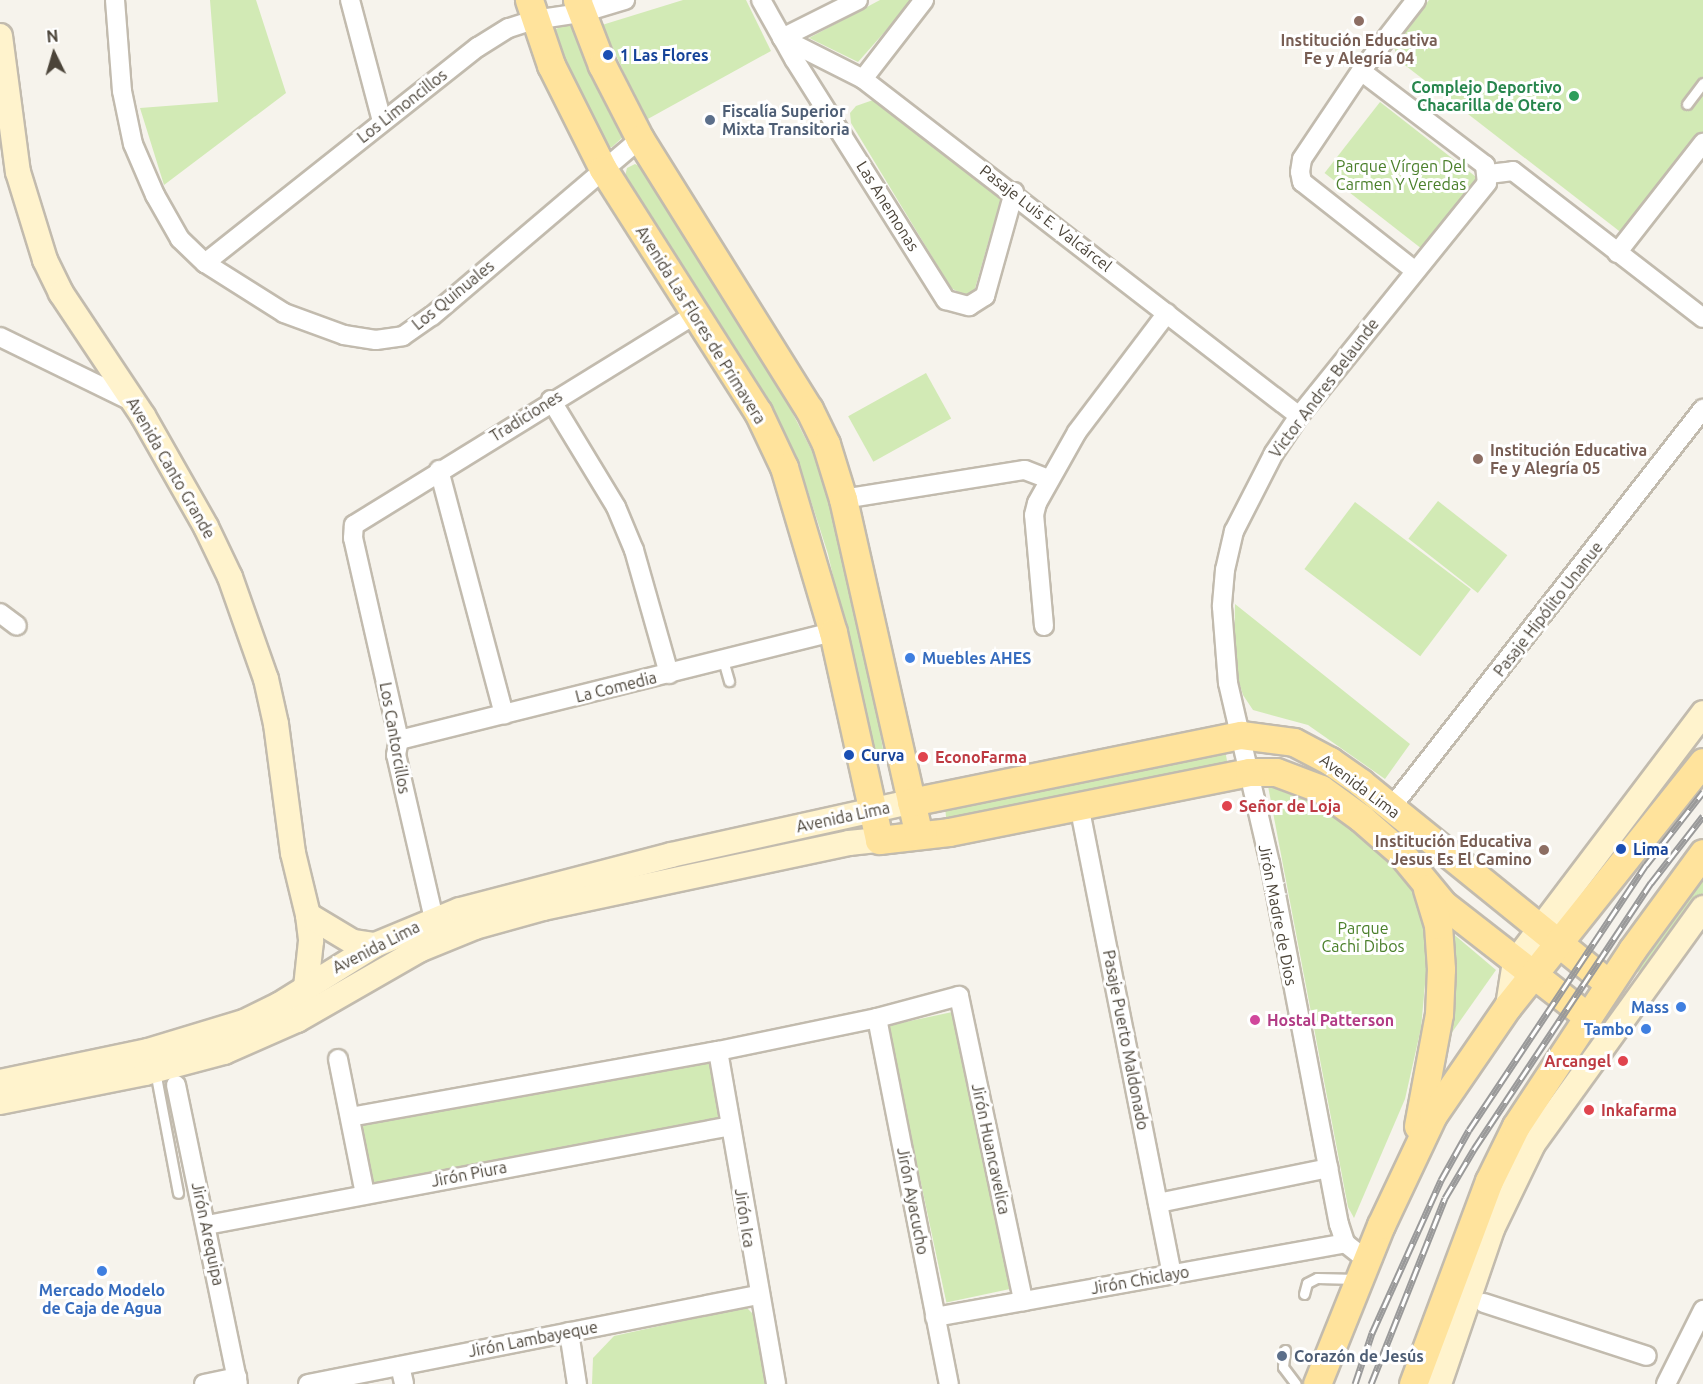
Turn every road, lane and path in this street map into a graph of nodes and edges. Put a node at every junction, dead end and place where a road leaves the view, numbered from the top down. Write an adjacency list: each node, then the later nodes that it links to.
1 (115, 0): 23 (street, Los Quinuales)
2 (350, 0): 16 (street)
3 (625, 0): 8 (street, Los Limoncillos)
4 (761, 0): 11 (street, Las Anemonas)
5 (858, 0): 11 (street)
6 (924, 0): 13 (street)
7 (1416, 0): 12 (street)
8 (579, 6): 9 (street, Los Limoncillos); 17 (main road)
9 (532, 10): 16 (street, Los Limoncillos); 19 (main road, Avenida Las Flores de Primavera)
10 (0, 36): 30 (main road, Avenida Canto Grande)
11 (782, 38): 13 (street, Pasaje Luis E. Valcárcel); 21 (street, Las Anemonas)
12 (1361, 71): 20 (street); 24 (street)
13 (863, 79): 21 (street, Pasaje Luis E. Valcárcel)
14 (1703, 83): 15 (lane)
15 (1687, 104)
16 (382, 121): 23 (street, Los Limoncillos)
17 (640, 139): 19 (street, Los Quinuales); 35 (main road)
18 (1703, 143): 22 (street)
19 (603, 169): 23 (street, Los Quinuales); 26 (main road, Avenida Las Flores de Primavera)
20 (1489, 174): 22 (street); 24 (street, Victor Andres Belaunde)
21 (1014, 192): 25 (street, Pasaje Luis E. Valcárcel)
22 (1617, 253): 27 (street)
23 (205, 263)
24 (1414, 270): 32 (street, Victor Andres Belaunde)
25 (1167, 313): 32 (street, Pasaje Luis E. Valcárcel); 34 (street)
26 (695, 314): 29 (street, Tradiciones); 40 (main road, Avenida Las Flores de Primavera)
27 (1703, 318)
28 (0, 337): 30 (street)
29 (551, 400): 33 (street, Tradiciones); 42 (street)
30 (135, 403): 59 (main road, Avenida Canto Grande)
31 (1703, 410): 52 (street, Pasaje Hipólito Unanue)
32 (1299, 416): 46 (street, Victor Andres Belaunde)
33 (439, 470): 36 (street, Tradiciones); 45 (street)
34 (1049, 478): 35 (street); 39 (street)
35 (843, 499): 50 (main road)
36 (357, 521): 47 (street, Los Cantorcillos)
37 (0, 613): 38 (street)
38 (17, 626)
39 (1044, 626)
40 (833, 632): 41 (street, La Comedia); 53 (main road, Avenida Las Flores de Primavera)
41 (723, 660): 42 (street, La Comedia); 43 (lane)
42 (669, 674): 45 (street, La Comedia)
43 (729, 681)
44 (1703, 713): 61 (main road)
45 (504, 716): 47 (street, La Comedia)
46 (1241, 735): 49 (street, Victor Andres Belaunde); 50 (main road, Avenida Lima); 52 (main road, Avenida Lima)
47 (399, 740): 60 (street, Los Cantorcillos)
48 (1703, 762): 63 (main road)
49 (1248, 772): 51 (main road, Avenida Lima); 57 (main road, Avenida Lima); 81 (street, Jirón Madre de Dios)
50 (911, 802): 53 (main road, Avenida Lima); 54 (main road)
51 (1079, 805): 54 (main road, Avenida Lima); 84 (street, Pasaje Puerto Maldonado)
52 (1391, 808): 61 (main road, Avenida Lima)
53 (872, 810): 55 (main road, Avenida Las Flores de Primavera); 60 (main road, Avenida Lima)
54 (919, 835): 55 (main road, Avenida Lima)
55 (879, 840): 64 (main road, Avenida Lima)
56 (1703, 853): 66 (main road)
57 (1423, 879): 65 (main road, Avenida Lima); 80 (main road)
58 (1703, 908): 68 (main road)
59 (308, 915): 62 (main road); 67 (main road, Avenida Canto Grande)
60 (434, 919): 62 (main road, Avenida Lima)
61 (1538, 929): 63 (main road, Avenida Lima); 65 (main road)
62 (375, 945): 64 (main road); 67 (main road, Avenida Lima)
63 (1560, 945): 65 (main road); 66 (main road, Avenida Lima)
64 (390, 966): 74 (main road, Avenida Lima)
65 (1525, 970): 69 (main road, Avenida Lima); 80 (main road)
66 (1609, 984): 68 (main road, Avenida Lima); 69 (main road)
67 (306, 987): 75 (main road, Avenida Lima)
68 (1633, 1004): 71 (main road)
69 (1588, 1017): 71 (main road, Avenida Lima); 108 (main road)
70 (877, 1018): 72 (street); 91 (street, Jirón Huancavelica); 94 (street, Jirón Ayacucho)
71 (1612, 1035): 109 (main road)
72 (718, 1052): 78 (street); 79 (street, Jirón Ica)
73 (338, 1059): 78 (street)
74 (155, 1071): 77 (main road, Avenida Lima); 82 (lane)
75 (0, 1082)
76 (176, 1085): 85 (street, Jirón Arequipa)
77 (0, 1102)
78 (350, 1117): 83 (street)
79 (730, 1126): 83 (street, Jirón Piura); 90 (street, Jirón Ica)
80 (1413, 1151): 87 (main road)
81 (1328, 1168): 84 (street); 86 (street, Jirón Madre de Dios)
82 (178, 1193)
83 (365, 1194): 85 (street, Jirón Piura)
84 (1158, 1203): 88 (street, Pasaje Puerto Maldonado)
85 (207, 1225): 99 (street, Jirón Arequipa)
86 (1345, 1243): 87 (street); 88 (street, Jirón Chiclayo)
87 (1364, 1270): 89 (lane); 107 (main road)
88 (1172, 1274): 91 (street, Jirón Chiclayo)
89 (1304, 1294)
90 (758, 1295): 95 (street, Jirón Lambayeque); 104 (street, Jirón Ica)
91 (1023, 1301): 94 (street, Jirón Chiclayo)
92 (1484, 1304): 97 (street)
93 (1703, 1310): 110 (street)
94 (935, 1317): 105 (street, Jirón Ayacucho)
95 (569, 1332): 98 (street, Jirón Lambayeque); 103 (street)
96 (1285, 1350): 106 (lane)
97 (1647, 1356)
98 (400, 1366): 101 (street, Jirón Lambayeque); 102 (street)
99 (237, 1381): 100 (street)
100 (204, 1384)
101 (308, 1384)
102 (404, 1384)
103 (577, 1384)
104 (776, 1384)
105 (949, 1384)
106 (1296, 1384)
107 (1317, 1384)
108 (1413, 1384)
109 (1438, 1384)
110 (1666, 1384)

